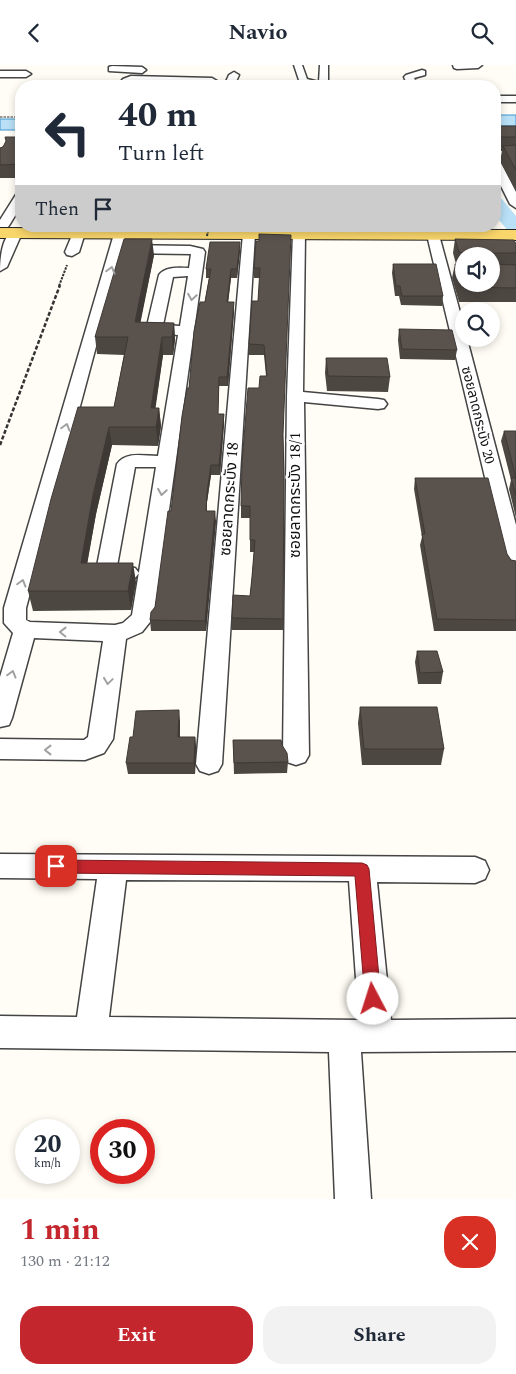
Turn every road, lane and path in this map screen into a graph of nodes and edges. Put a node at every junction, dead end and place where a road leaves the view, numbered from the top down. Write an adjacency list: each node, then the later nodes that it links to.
1 (298, 65): 15 (street)
2 (324, 65): 16 (street)
3 (478, 65): 4 (street)
4 (457, 66)
5 (144, 67): 6 (street); 11 (street)
6 (112, 69)
7 (422, 73): 17 (street)
8 (0, 74): 9 (street)
9 (26, 74)
10 (234, 75): 14 (street)
11 (136, 79): 12 (street); 13 (street)
12 (131, 80)
13 (212, 80)
14 (232, 80)
15 (303, 80)
16 (323, 80)
17 (411, 80)
18 (501, 99): 19 (street)
19 (516, 99)
20 (0, 117): 21 (path)
21 (15, 117)
22 (501, 166): 23 (street)
23 (516, 204)
24 (15, 211): 26 (street)
25 (516, 227): 27 (main road)
26 (8, 228): 40 (street)
27 (501, 228)
28 (66, 232): 32 (main road)
29 (208, 232): 35 (path, bridge)
30 (468, 232): 37 (main road)
31 (476, 232): 38 (main road)
32 (80, 233): 36 (main road); 39 (street)
33 (249, 234): 34 (main road); 36 (main road); 54 (street, ซอยลาดกระบัง 18)
34 (299, 235): 37 (main road); 43 (street, ซอยลาดกระบัง 18/1)
35 (207, 236)
36 (118, 241): 41 (street); 49 (street, one-way to 36)
37 (435, 241): 38 (street); 47 (street, ซอยลาดกระบัง 20)
38 (514, 242)
39 (72, 253): 45 (path)
40 (0, 267)
41 (195, 272): 42 (street, one-way to 42); 42 (street)
42 (187, 330): 46 (street)
43 (294, 396): 44 (street); 53 (street, ซอยลาดกระบัง 18/1)
44 (378, 404)
45 (0, 445)
46 (167, 461): 48 (street, one-way to 48); 48 (street)
47 (516, 565)
48 (150, 573): 50 (street)
49 (25, 630): 50 (street, one-way to 49); 51 (street, one-way to 49)
50 (115, 633): 52 (street, one-way to 52)
51 (0, 718)
52 (0, 749)
53 (296, 755)
54 (209, 764)
55 (0, 866): 56 (street)
56 (113, 867): 57 (street); 60 (street)
57 (362, 869): 58 (street); 62 (street)
58 (475, 870)
59 (0, 1032): 60 (street)
60 (91, 1033): 62 (street)
61 (516, 1035): 62 (street)
62 (360, 1036): 63 (street)
63 (353, 1199)

